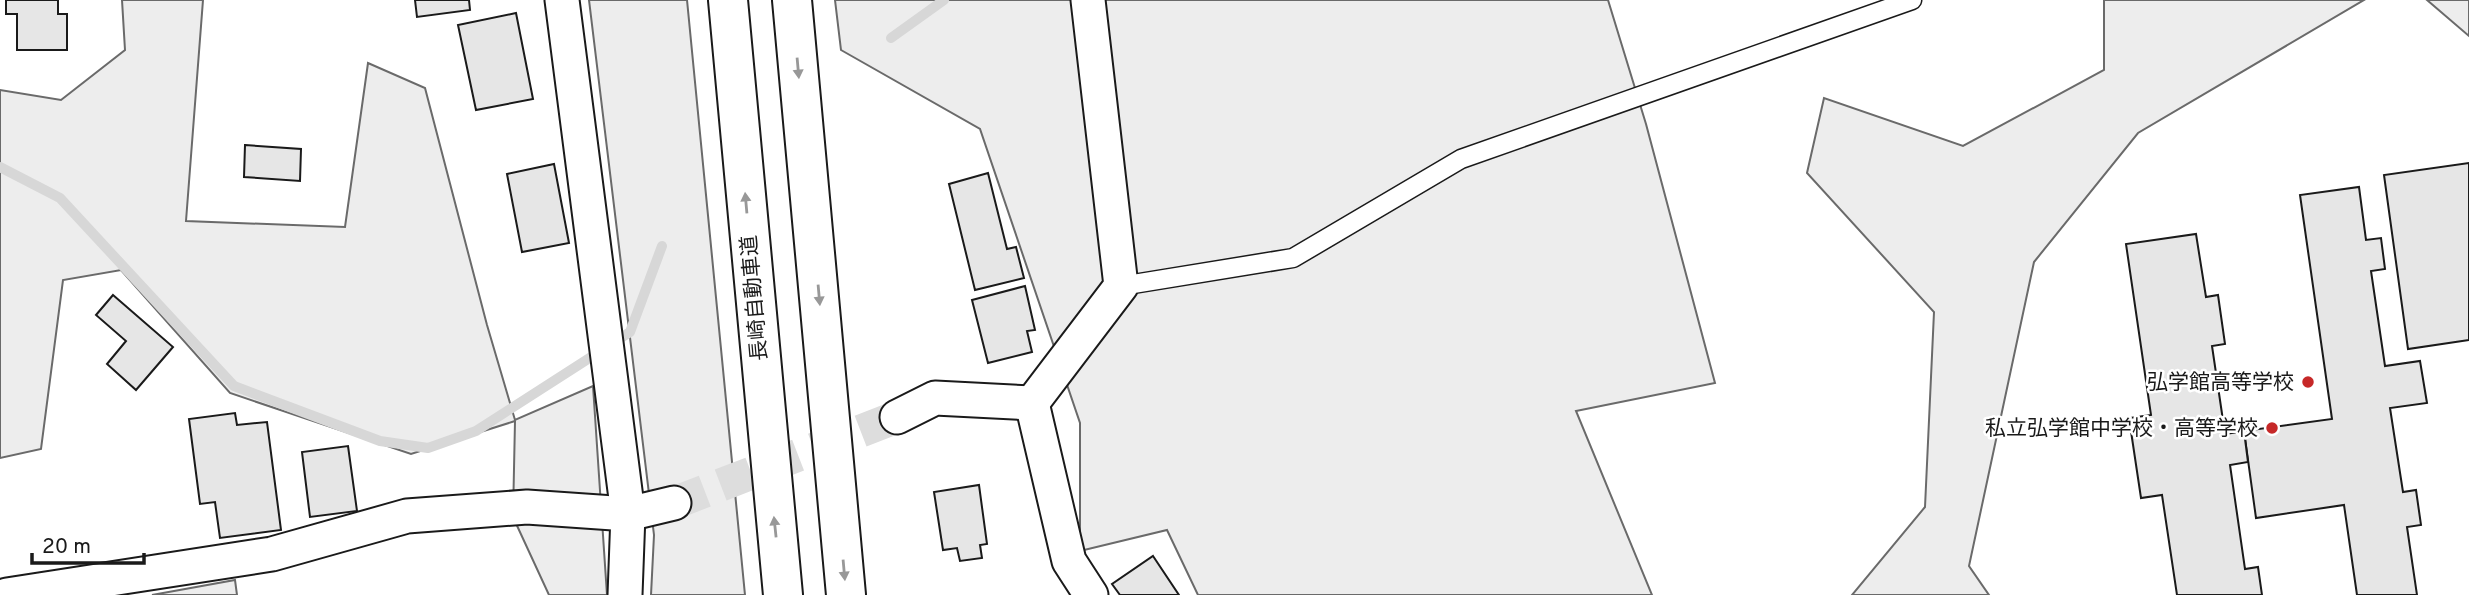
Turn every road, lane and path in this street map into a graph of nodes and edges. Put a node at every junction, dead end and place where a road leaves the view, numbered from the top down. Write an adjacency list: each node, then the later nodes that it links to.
1 (562, 0): 10 (street)
2 (728, 0): 13 (highway, 長崎自動車道, one-way to 2)
3 (792, 0): 14 (highway, one-way to 14)
4 (1088, 0): 6 (street)
5 (1912, 0): 6 (lane)
6 (1121, 286): 7 (street)
7 (1032, 402): 8 (street); 15 (street)
8 (897, 417)
9 (674, 503): 10 (street)
10 (628, 514): 11 (street); 12 (street)
11 (7, 595)
12 (625, 595)
13 (783, 595)
14 (846, 595)
15 (1091, 595)

